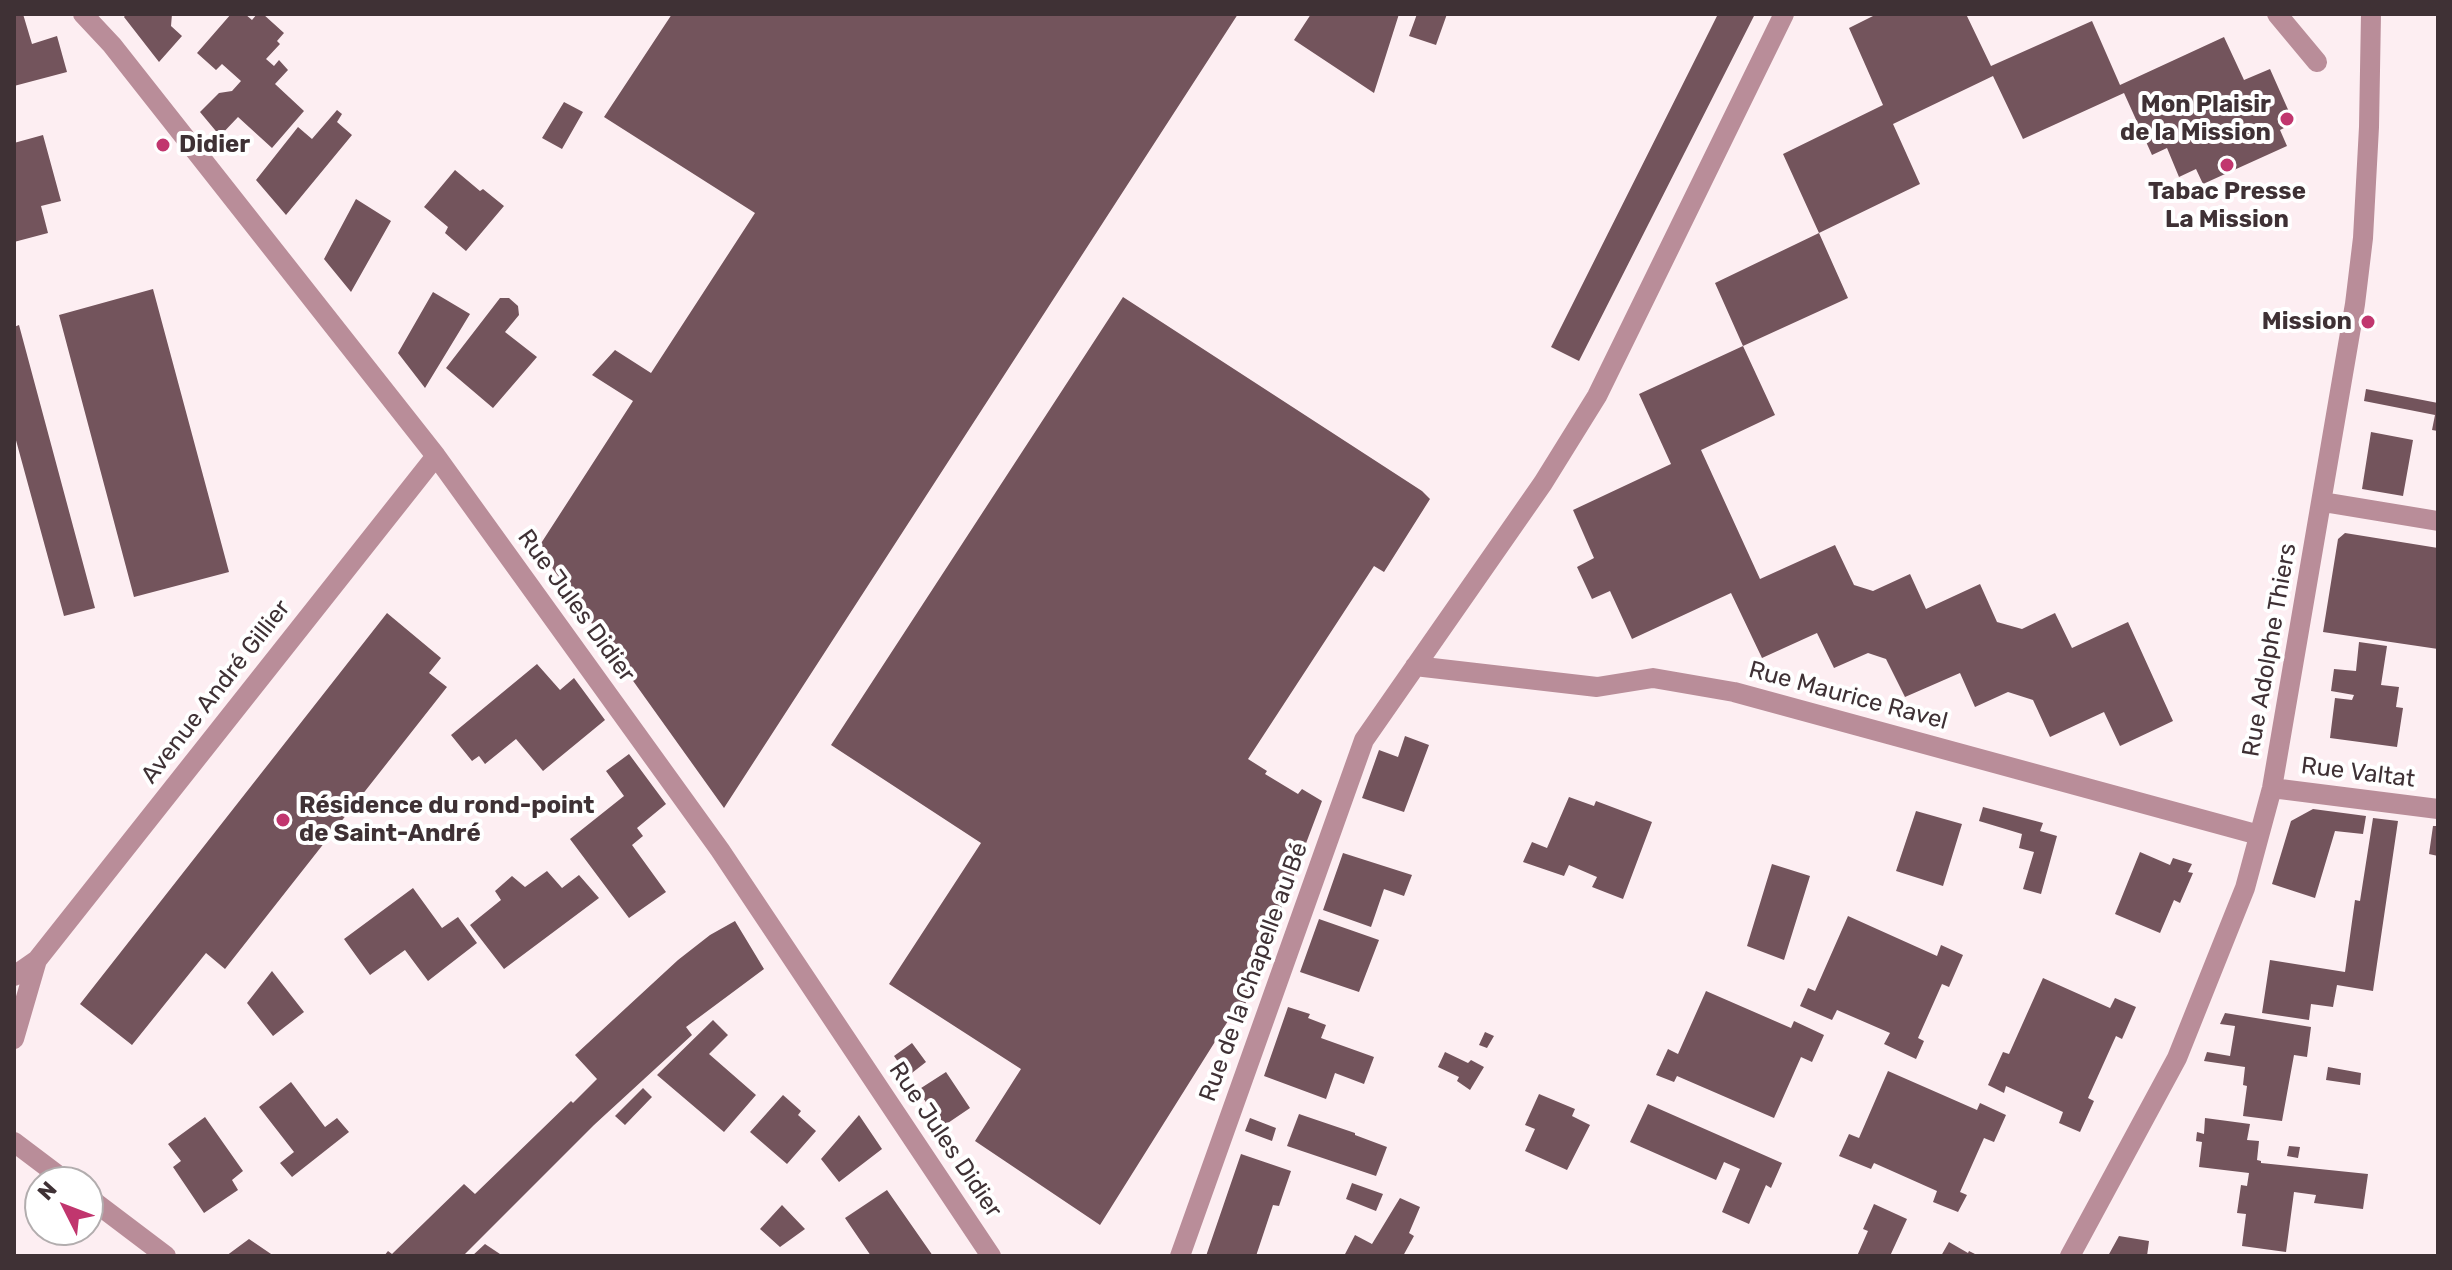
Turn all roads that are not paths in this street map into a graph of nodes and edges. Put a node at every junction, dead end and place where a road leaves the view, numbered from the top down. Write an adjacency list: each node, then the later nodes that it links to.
1 (83, 14): 6 (street, Rue Jules Didier)
2 (1784, 14): 9 (street)
3 (2277, 14): 5 (street)
4 (2371, 14): 7 (street, Rue Adolphe Thiers)
5 (2317, 62)
6 (436, 456): 13 (street, Avenue André Gillier); 20 (street, Rue Jules Didier)
7 (2323, 502): 8 (street); 10 (street, Rue Adolphe Thiers)
8 (2438, 521)
9 (1415, 666): 12 (street, Rue Maurice Ravel); 21 (street, Rue de la Chapelle au Bé)
10 (2272, 788): 11 (street, Rue Valtat); 12 (street, Rue Adolphe Thiers)
11 (2438, 809)
12 (2259, 835): 22 (street, Rue Adolphe Thiers)
13 (37, 960): 14 (street, Avenue André Gillier); 15 (street, Avenue André Gillier)
14 (14, 976)
15 (14, 1039)
16 (14, 1142): 17 (street)
17 (46, 1166)
18 (104, 1209): 19 (street)
19 (166, 1256)
20 (991, 1256)
21 (1180, 1256)
22 (2070, 1256)

